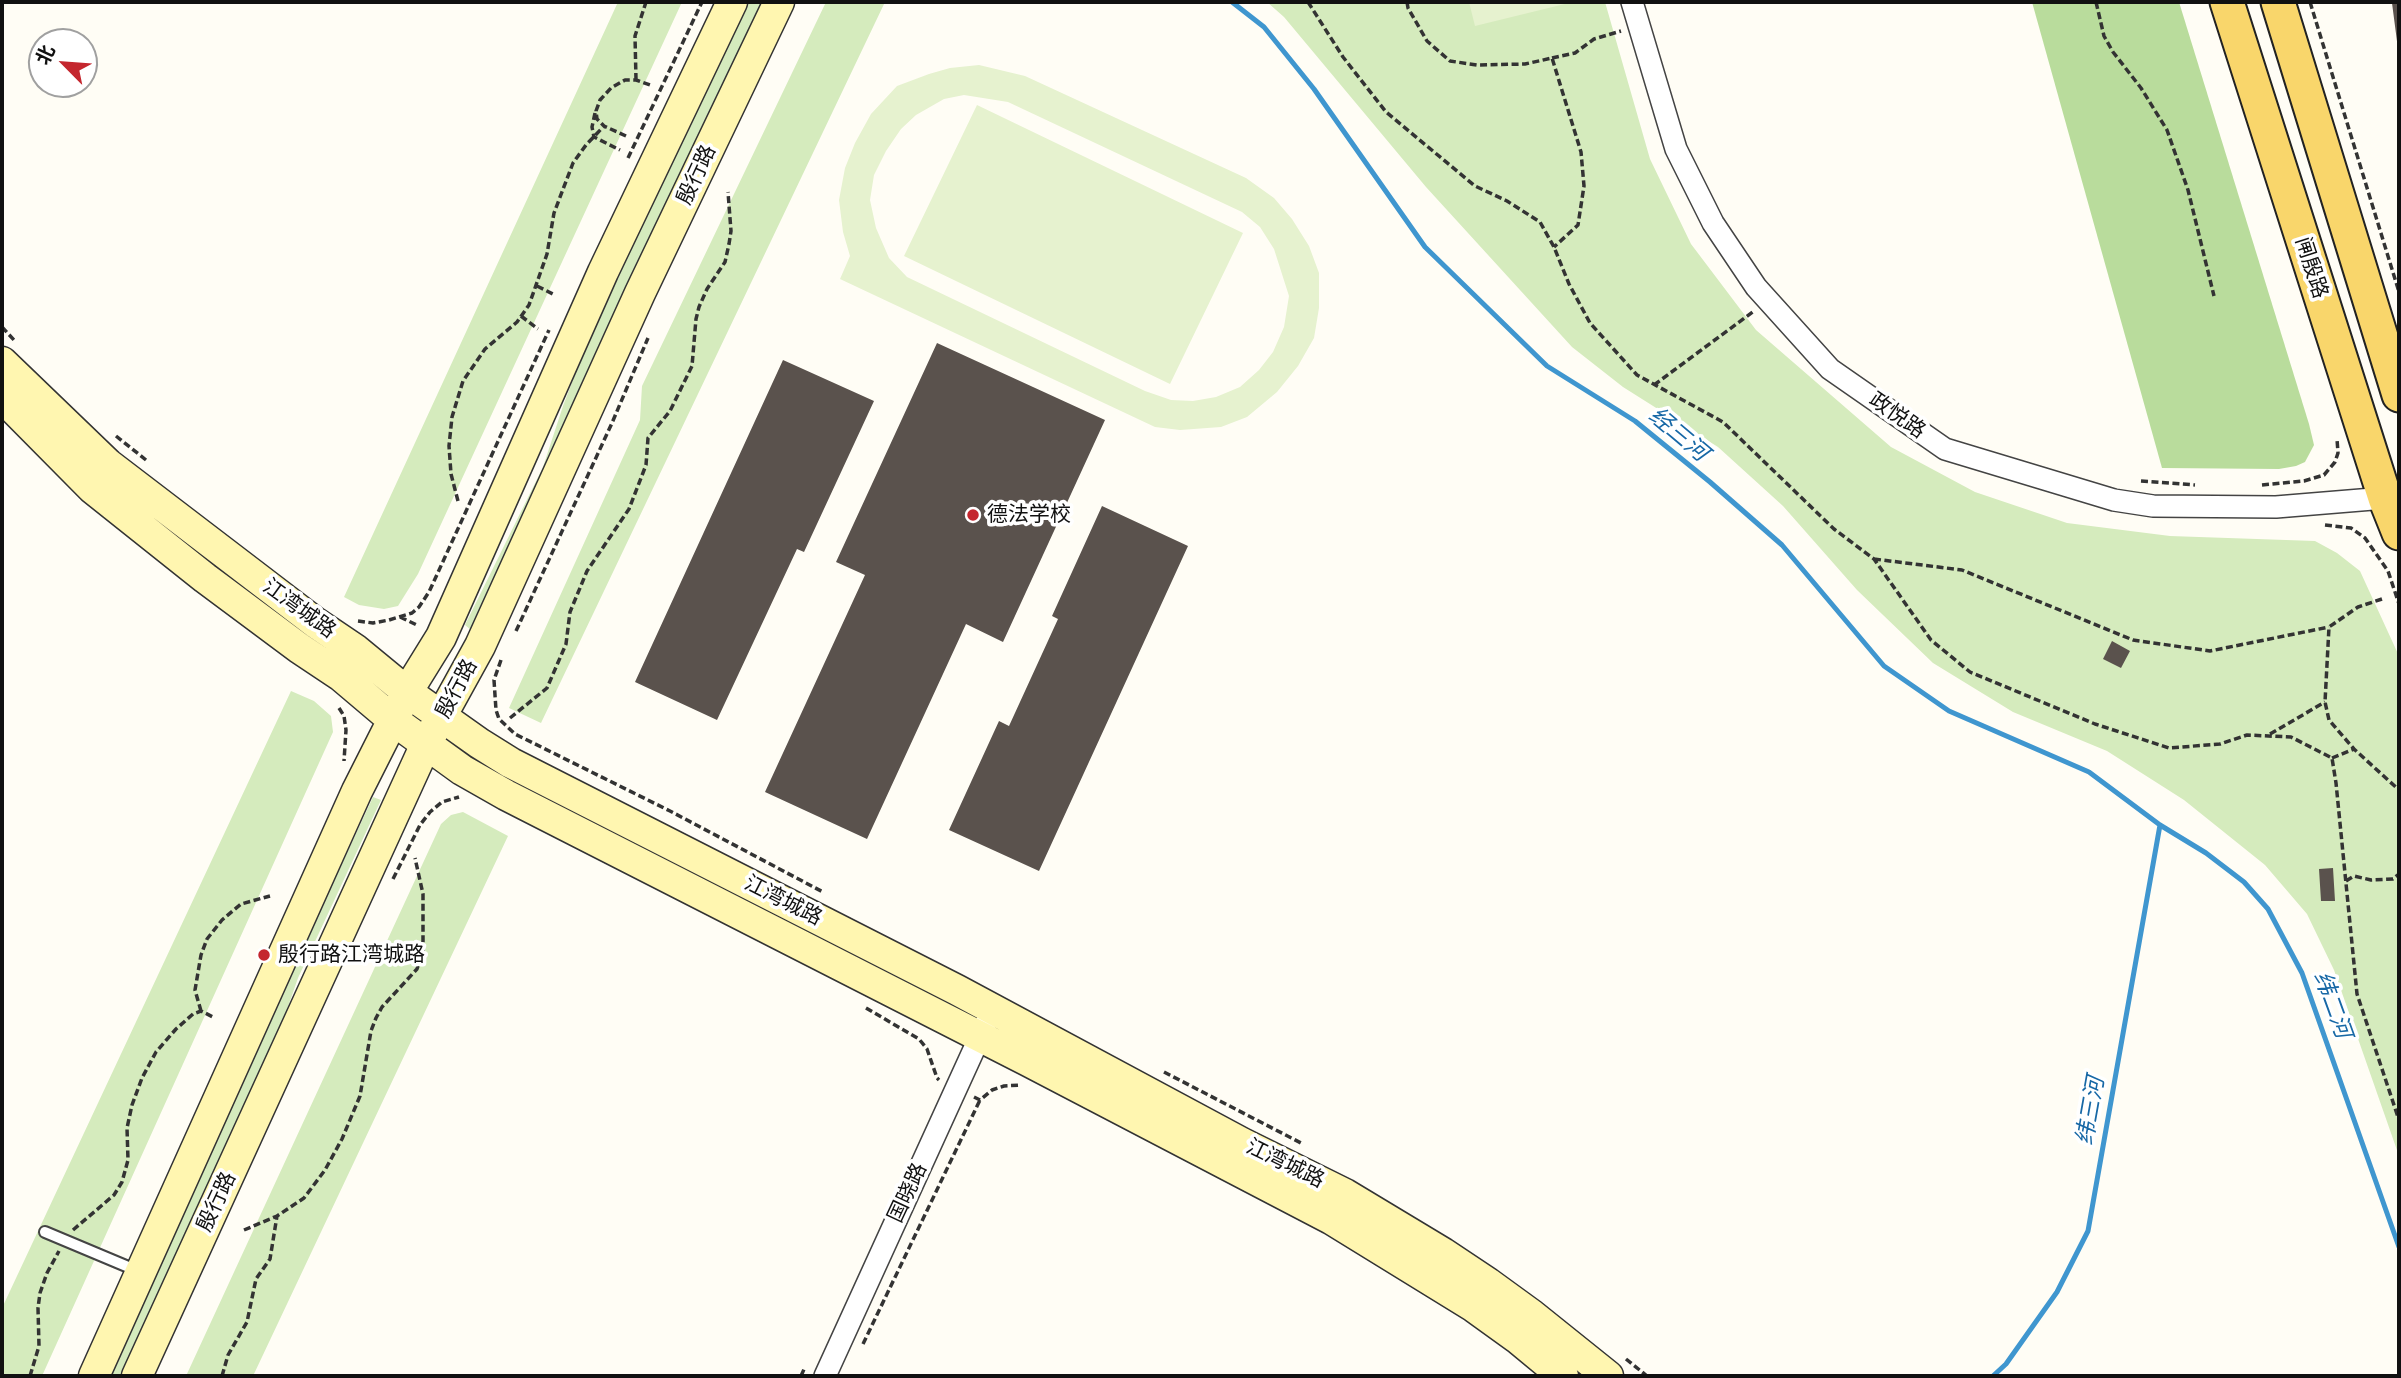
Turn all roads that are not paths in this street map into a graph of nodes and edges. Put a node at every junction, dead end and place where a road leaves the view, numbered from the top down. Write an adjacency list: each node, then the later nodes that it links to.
1 (732, 2): 13 (street, 殷行路)
2 (779, 2): 14 (street, 殷行路)
3 (1632, 2): 11 (street, 政悦路)
4 (2227, 2): 8 (main road, 闸殷路)
5 (2278, 2): 6 (main road)
6 (2379, 334): 8 (main road); 9 (main road)
7 (10, 354): 13 (street, 江湾城路)
8 (2343, 368): 11 (main road, 闸殷路)
9 (2399, 395)
10 (2, 397): 15 (street, 江湾城路)
11 (2392, 497): 12 (main road, 闸殷路)
12 (2399, 533)
13 (407, 692): 14 (street, 江湾城路); 15 (street, 殷行路)
14 (442, 718): 16 (street, 殷行路); 17 (street, 江湾城路)
15 (393, 720): 16 (street, 江湾城路); 19 (street, 殷行路)
16 (426, 744): 17 (street, 江湾城路); 21 (street, 殷行路)
17 (986, 1023): 22 (street, 国晓路); 23 (street, 江湾城路); 24 (street, 江湾城路)
18 (45, 1232): 19 (lane)
19 (141, 1272): 20 (street, 殷行路)
20 (94, 1376)
21 (137, 1376)
22 (825, 1376)
23 (1563, 1376)
24 (1608, 1376)

